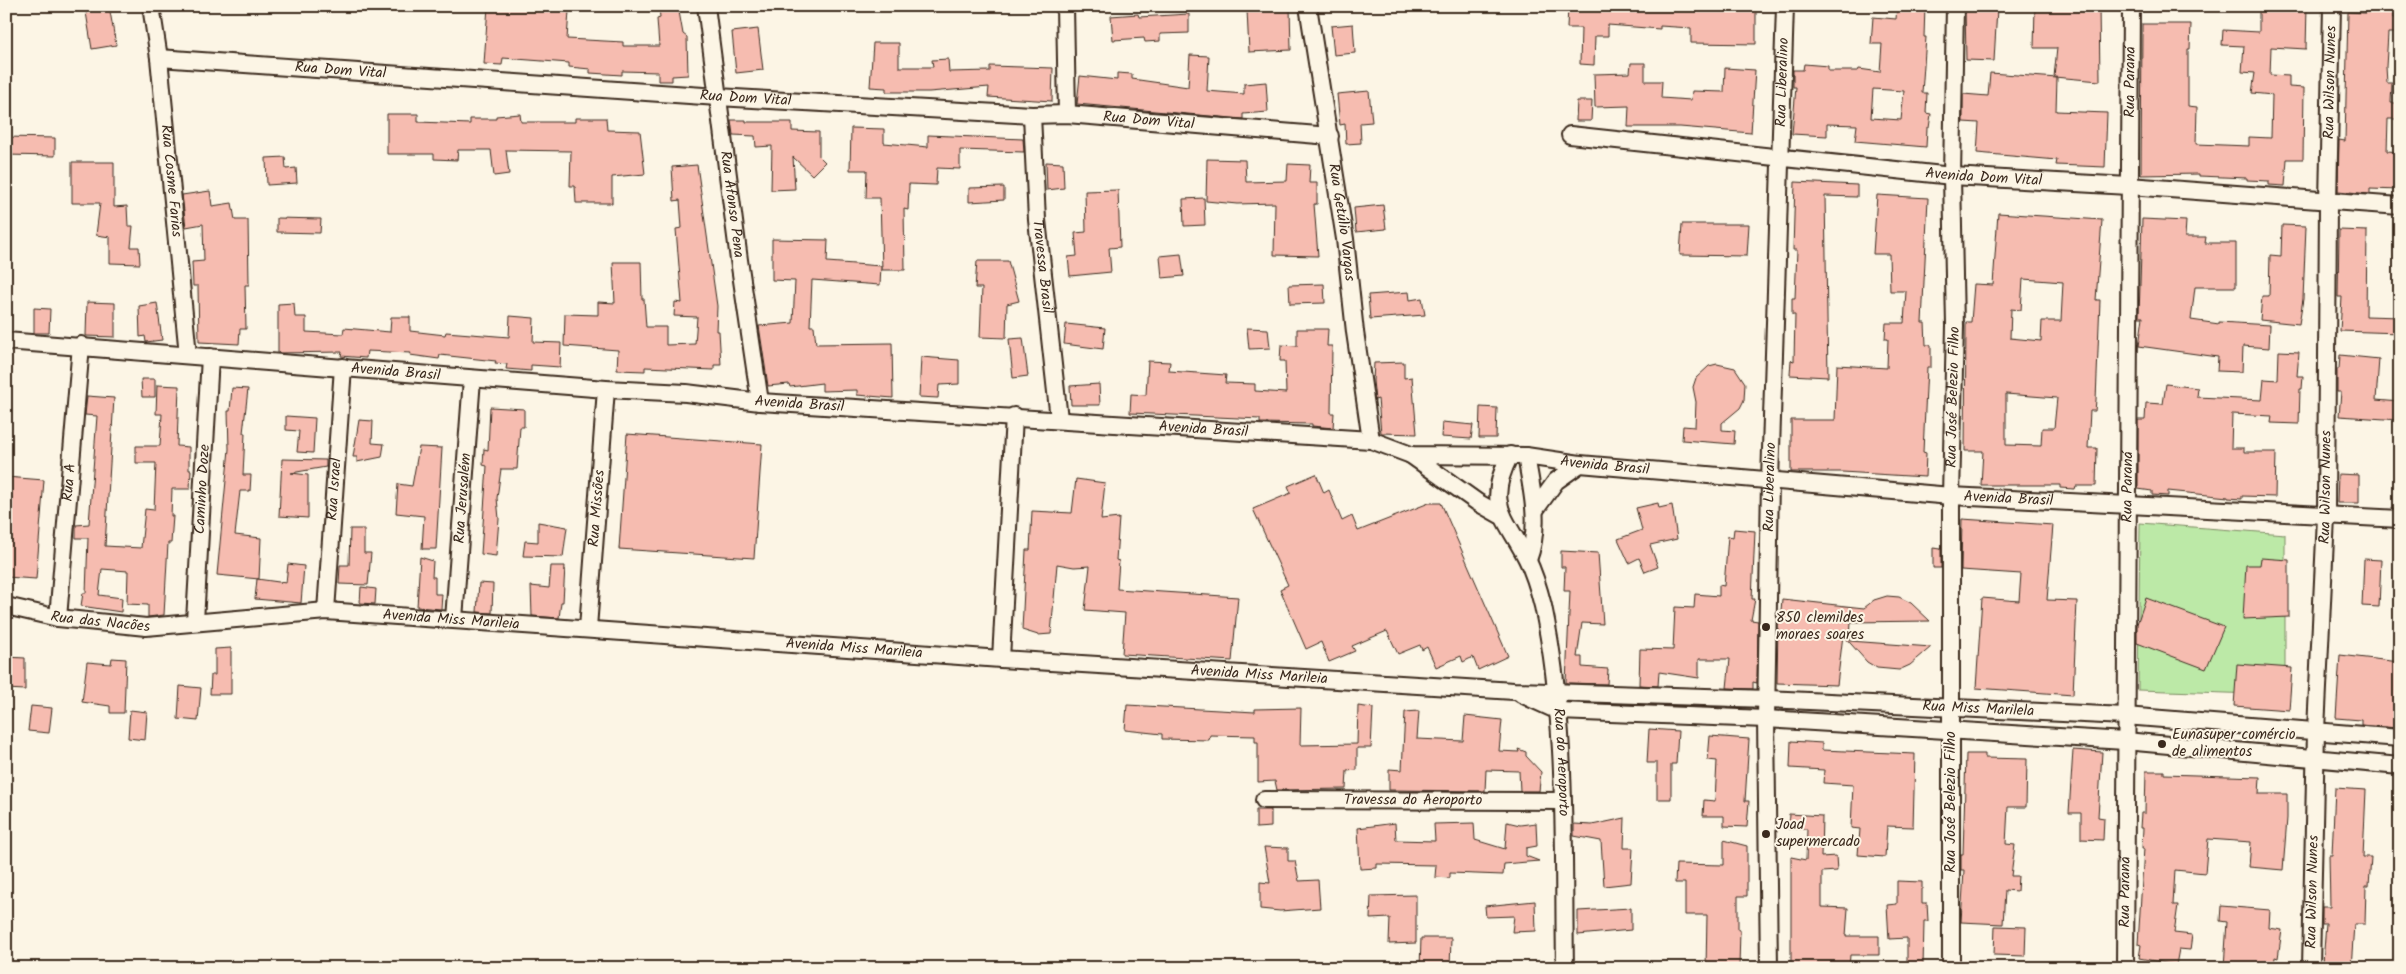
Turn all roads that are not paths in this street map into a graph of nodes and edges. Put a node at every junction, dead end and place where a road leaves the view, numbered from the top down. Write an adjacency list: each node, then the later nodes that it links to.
1 (151, 6): 9 (street, Rua Cosme Farias)
2 (706, 6): 10 (street, Rua Afonso Pena)
3 (1065, 6): 11 (street)
4 (1308, 6): 14 (street, Rua Getúlio Vargas)
5 (1785, 6): 15 (street, Rua Liberalino)
6 (1955, 6): 16 (street, Rua José Belezio Filho)
7 (2131, 6): 17 (street, Rua Paraná)
8 (2332, 6): 18 (street, Rua Wilson Nunes)
9 (160, 58): 10 (street, Rua Dom Vital); 22 (street, Rua Cosme Farias)
10 (718, 97): 12 (street, Rua Dom Vital); 27 (street, Rua Afonso Pena)
11 (1066, 114): 12 (street, Rua Dom Vital); 14 (street, Rua Dom Vital)
12 (1032, 115): 29 (street, Travessa Brasil)
13 (1570, 135): 15 (street, Avenida Dom Vital)
14 (1330, 136): 30 (street, Rua Getúlio Vargas)
15 (1782, 156): 16 (street, Avenida Dom Vital); 34 (street, Rua Liberalino)
16 (1952, 176): 17 (street, Avenida Dom Vital); 35 (street, Rua José Belezio Filho)
17 (2129, 186): 18 (street, Avenida Dom Vital); 36 (street, Rua Paraná)
18 (2328, 202): 19 (street, Avenida Dom Vital); 39 (street, Rua Wilson Nunes)
19 (2400, 206)
20 (6, 341): 21 (street, Avenida Brasil)
21 (81, 345): 22 (street, Avenida Brasil); 44 (street, Rua A)
22 (188, 355): 23 (street, Avenida Brasil)
23 (210, 357): 24 (street, Avenida Brasil); 46 (street, Caminho Doze)
24 (343, 367): 25 (street, Avenida Brasil); 43 (street, Rua Israel)
25 (472, 379): 26 (street, Avenida Brasil); 45 (street, Rua Jerusalém)
26 (606, 389): 27 (street, Avenida Brasil); 47 (street, Rua Missões)
27 (760, 402): 28 (street, Avenida Brasil)
28 (1014, 416): 29 (street, Avenida Brasil); 48 (street)
29 (1058, 419): 30 (street, Avenida Brasil)
30 (1370, 440): 31 (street, Avenida Brasil)
31 (1411, 455): 32 (street, Avenida Brasil); 38 (street)
32 (1518, 456): 33 (street, Avenida Brasil); 37 (street); 38 (street)
33 (1580, 464): 34 (street, Avenida Brasil); 37 (street)
34 (1770, 481): 35 (street, Avenida Brasil); 51 (street, Rua Liberalino)
35 (1951, 496): 36 (street, Avenida Brasil); 52 (street, Rua José Belezio Filho)
36 (2128, 504): 39 (street, Avenida Brasil); 54 (street, Rua Paraná)
37 (1535, 510): 41 (street)
38 (1500, 515): 41 (street, Rua do Aeroporto)
39 (2326, 517): 40 (street, Avenida Brasil); 56 (street, Rua Wilson Nunes)
40 (2400, 519)
41 (1528, 560): 50 (street, Rua do Aeroporto)
42 (6, 606): 44 (street, Rua das Nacões)
43 (326, 611): 45 (street, Avenida Miss Marileia); 46 (street, Avenida Miss Marileia)
44 (58, 618): 46 (street, Rua das Nacões)
45 (454, 618): 47 (street, Avenida Miss Marileia)
46 (195, 621)
47 (588, 628): 48 (street, Avenida Miss Marileia)
48 (1001, 659): 49 (street, Avenida Miss Marileia)
49 (1514, 692): 50 (street, Avenida Miss Marileia); 53 (street, Avenida Miss Marileia)
50 (1556, 692): 51 (street, Rua Miss Marilela); 53 (street, Rua do Aeroporto)
51 (1768, 699): 52 (street, Rua Miss Marilela); 55 (street, Rua Liberalino)
52 (1952, 708): 54 (street, Rua Miss Marilela); 57 (street, Rua José Belezio Filho)
53 (1558, 711): 55 (street, Rua Miss Marilela); 63 (street, Rua do Aeroporto)
54 (2125, 716): 56 (street, Rua Miss Marilela); 59 (street, Rua Paraná)
55 (1766, 719): 57 (street, Rua Miss Marilela); 65 (street, Rua Liberalino)
56 (2316, 730): 58 (street, Rua Miss Marilela); 60 (street, Rua Wilson Nunes)
57 (1952, 732): 59 (street, Rua Miss Marilela); 66 (street, Rua José Belezio Filho)
58 (2400, 738)
59 (2125, 741): 60 (street, Rua Miss Marilela); 67 (street, Rua Paraná)
60 (2315, 759): 61 (street, Rua Miss Marilela); 68 (street, Rua Wilson Nunes)
61 (2400, 766)
62 (1264, 800): 63 (street, Travessa do Aeroporto)
63 (1562, 800): 64 (street, Rua do Aeroporto)
64 (1565, 968)
65 (1769, 968)
66 (1951, 968)
67 (2125, 968)
68 (2311, 968)

